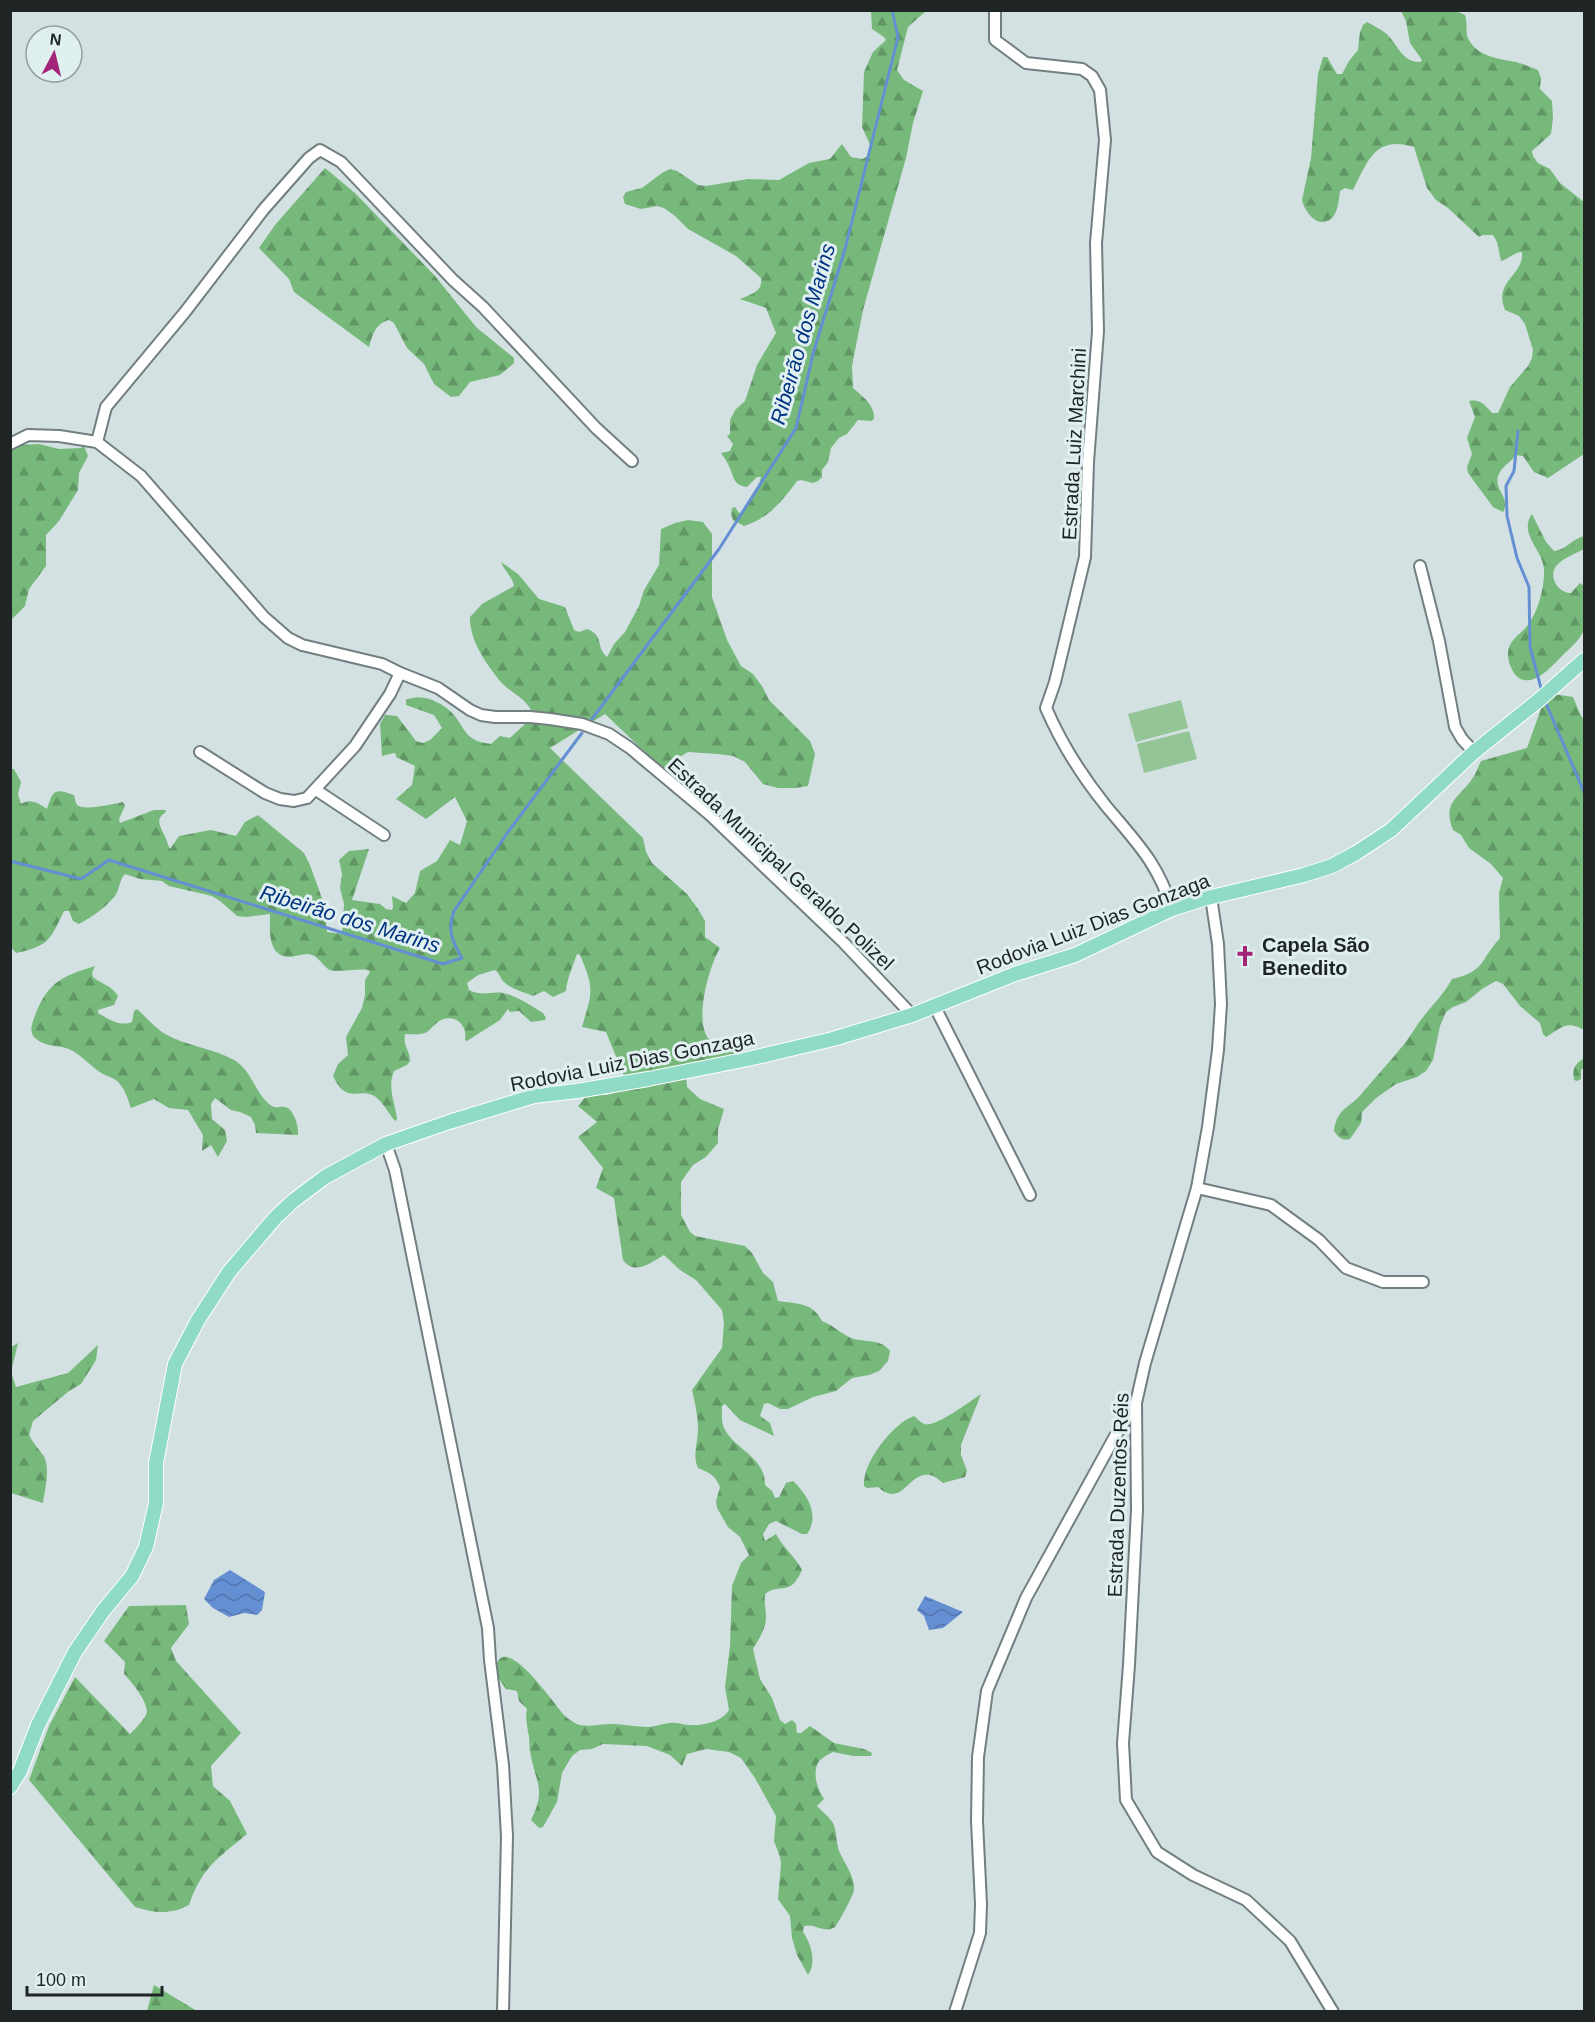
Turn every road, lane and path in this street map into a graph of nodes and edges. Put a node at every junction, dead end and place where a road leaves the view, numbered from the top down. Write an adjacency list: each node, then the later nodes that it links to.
1 (995, 10): 13 (street, Estrada Luiz Marchini)
2 (97, 442): 3 (street, Estrada Municipal Geraldo Polizel); 4 (street); 7 (street, Estrada Municipal Geraldo Polizel)
3 (10, 444)
4 (632, 461)
5 (1420, 566): 9 (street)
6 (1584, 660): 9 (main road, Rodovia Luiz Dias Gonzaga)
7 (400, 673): 10 (street); 15 (street, Estrada Municipal Geraldo Polizel)
8 (200, 752): 10 (street)
9 (1474, 752): 12 (main road, Rodovia Luiz Dias Gonzaga)
10 (316, 790): 11 (street)
11 (384, 835)
12 (1211, 897): 13 (main road, Rodovia Luiz Dias Gonzaga); 17 (street, Estrada Duzentos Réis)
13 (1172, 909): 14 (main road, Rodovia Luiz Dias Gonzaga)
14 (935, 1007): 15 (main road, Rodovia Luiz Dias Gonzaga); 18 (street)
15 (912, 1015): 16 (main road, Rodovia Luiz Dias Gonzaga)
16 (386, 1144): 21 (main road, Rodovia Luiz Dias Gonzaga); 22 (street)
17 (1197, 1188): 19 (street); 20 (street, Estrada Duzentos Réis)
18 (1030, 1195)
19 (1423, 1282)
20 (1136, 1403): 23 (street); 24 (street, Estrada Duzentos Réis)
21 (10, 1787)
22 (503, 2012)
23 (955, 2012)
24 (1333, 2012)

